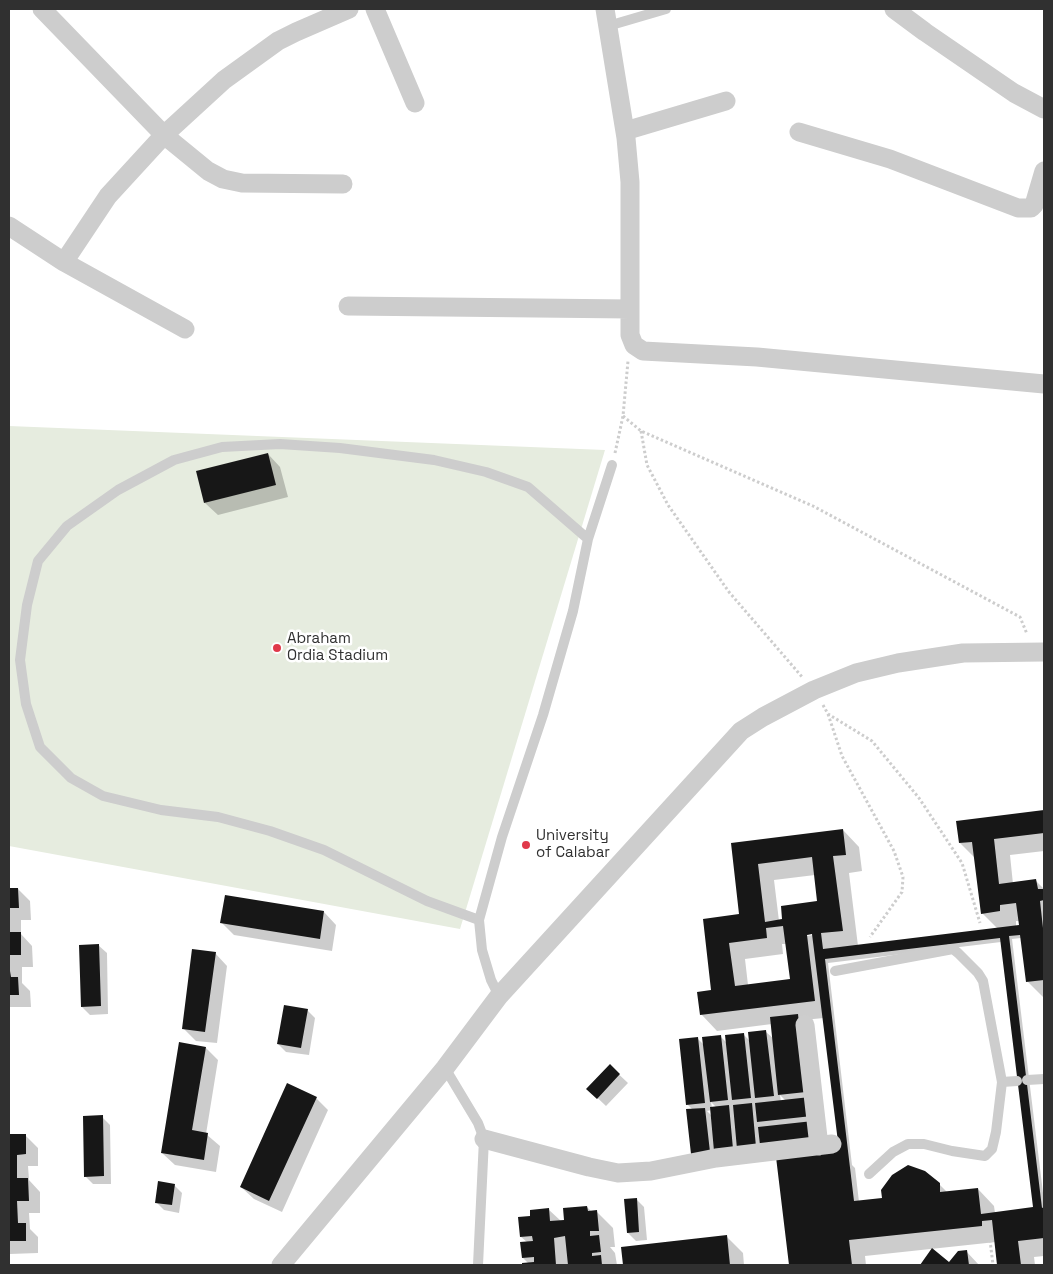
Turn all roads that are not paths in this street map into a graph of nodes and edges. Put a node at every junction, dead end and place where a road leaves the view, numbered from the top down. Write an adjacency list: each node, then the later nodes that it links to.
1 (42, 9): 12 (street)
2 (349, 9): 12 (street)
3 (375, 9): 8 (street)
4 (666, 9): 6 (lane)
5 (894, 9): 9 (street)
6 (606, 18): 10 (street)
7 (726, 101): 10 (street)
8 (415, 103)
9 (1044, 109)
10 (625, 131): 18 (street)
11 (799, 132): 13 (street)
12 (164, 135): 14 (street); 16 (street)
13 (1044, 171)
14 (343, 184)
15 (9, 226): 16 (street)
16 (64, 262): 19 (street)
17 (348, 306): 18 (street)
18 (630, 309): 20 (street)
19 (185, 329)
20 (1044, 384)
21 (612, 465): 22 (lane)
22 (588, 539): 24 (lane); 24 (lane)
23 (1037, 652): 26 (street)
24 (479, 920): 26 (lane)
25 (834, 971): 30 (lane)
26 (499, 996): 28 (street)
27 (805, 1024): 31 (street)
28 (445, 1068): 31 (lane); 33 (street)
29 (1044, 1079): 30 (lane)
30 (1002, 1082): 32 (lane)
31 (484, 1139): 34 (lane)
32 (869, 1174)
33 (281, 1265)
34 (478, 1265)

